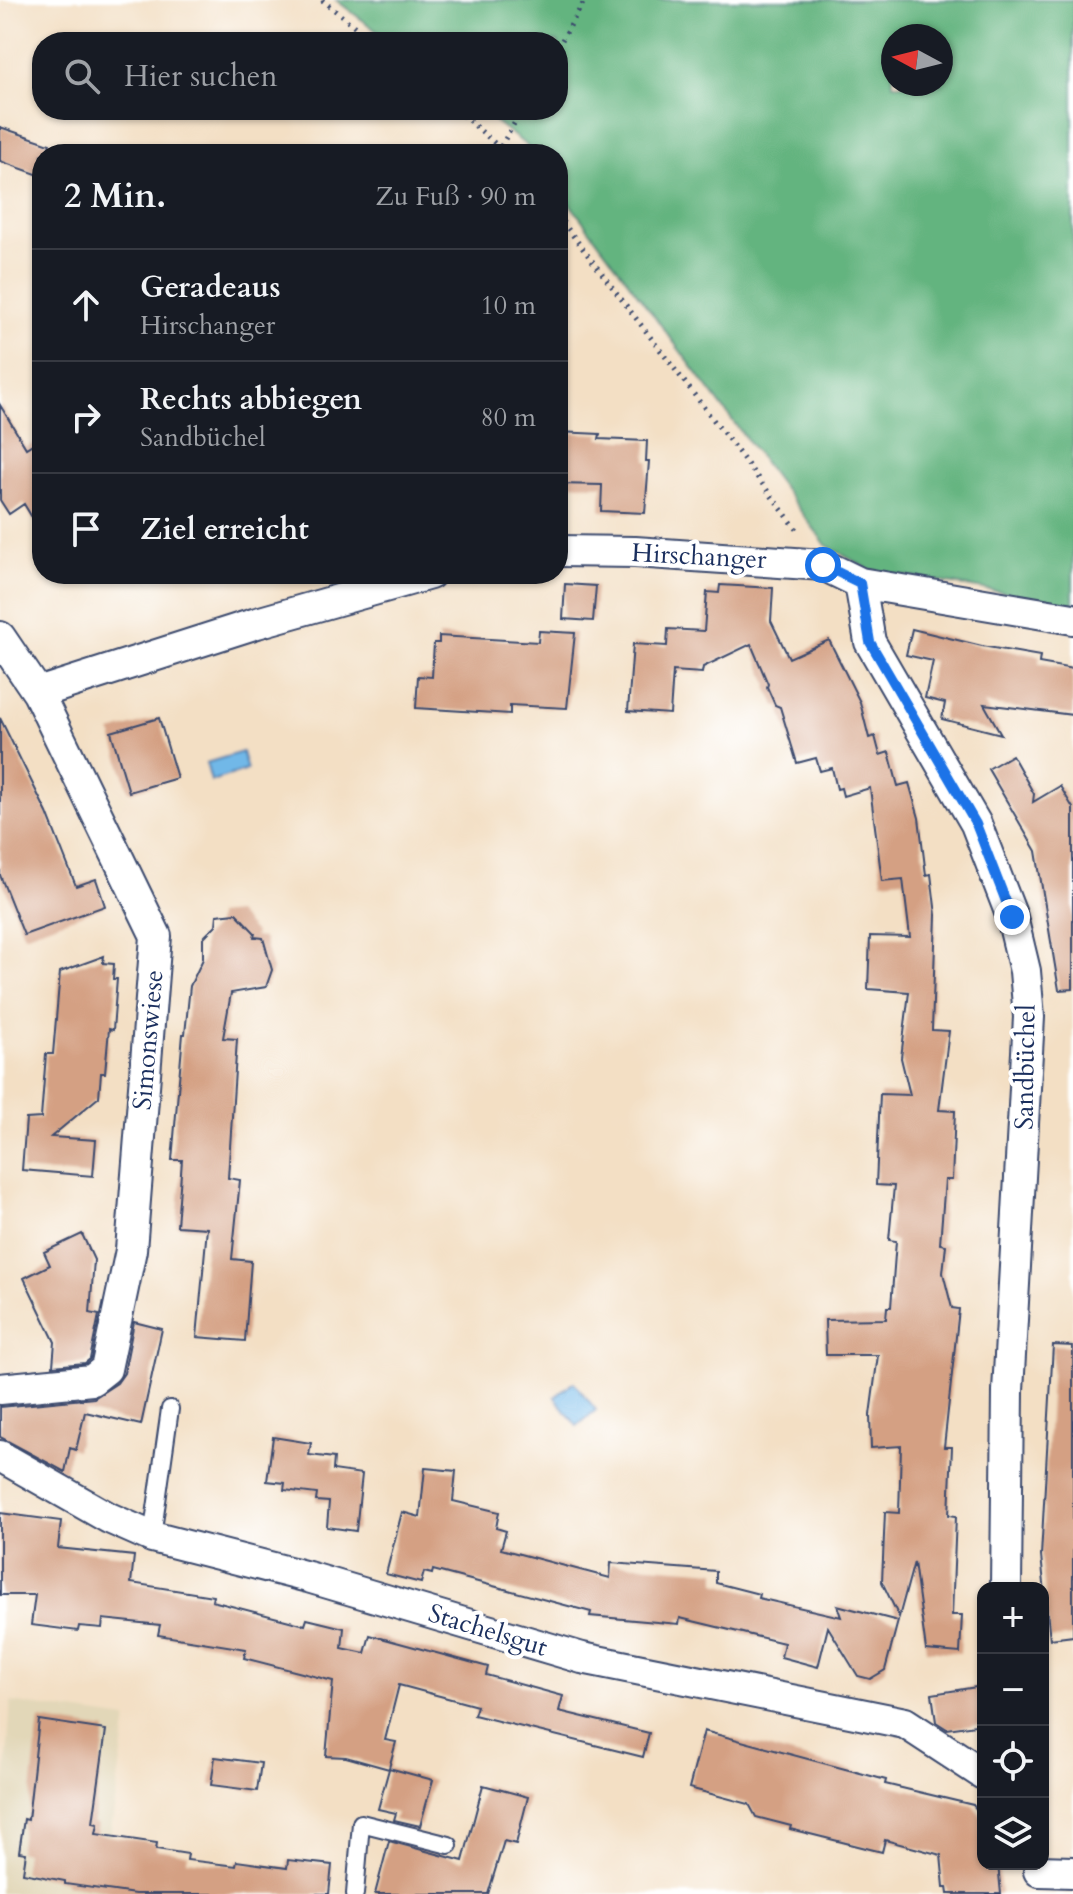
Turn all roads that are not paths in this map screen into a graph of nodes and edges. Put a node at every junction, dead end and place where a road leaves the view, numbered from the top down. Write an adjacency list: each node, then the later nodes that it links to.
1 (568, 551): 2 (street, Hirschanger)
2 (860, 583): 4 (street, Hirschanger); 11 (street, Sandbüchel)
3 (395, 584): 6 (street)
4 (1073, 619)
5 (0, 637): 6 (street, Simonswiese)
6 (38, 693): 7 (street, Simonswiese)
7 (0, 1389)
8 (170, 1409): 10 (lane)
9 (0, 1456): 10 (street, Stachelsgut)
10 (152, 1537): 12 (street, Stachelsgut)
11 (1006, 1582)
12 (977, 1770)
13 (449, 1845): 16 (lane)
14 (1073, 1872): 15 (street)
15 (1039, 1876)
16 (355, 1894)

